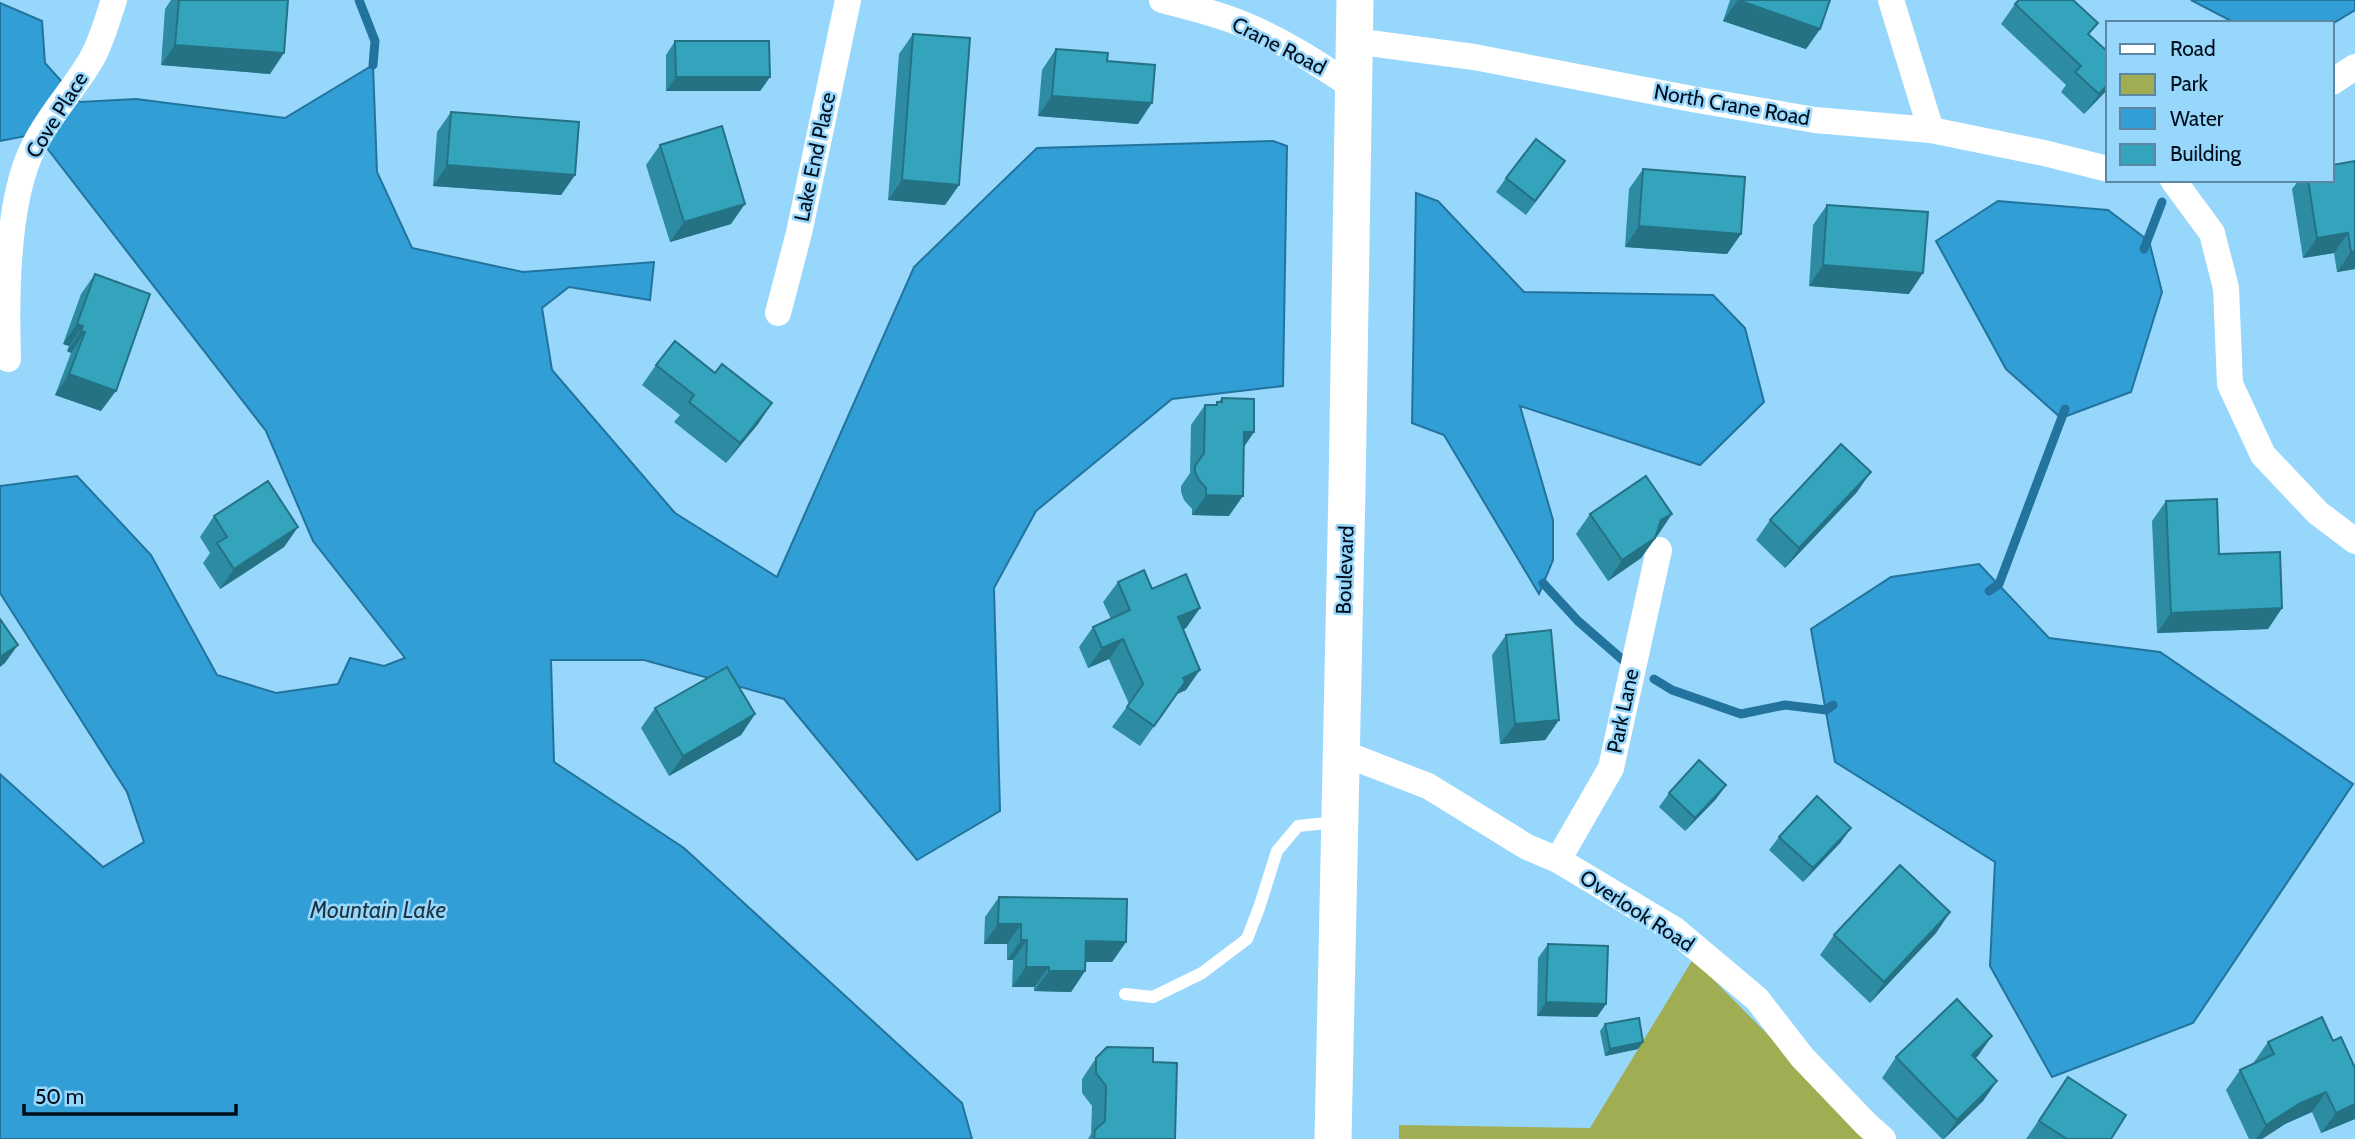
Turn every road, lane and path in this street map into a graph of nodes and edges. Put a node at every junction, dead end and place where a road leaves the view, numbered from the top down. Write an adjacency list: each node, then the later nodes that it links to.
1 (114, 0): 14 (street, Cove Place)
2 (848, 0): 13 (street, Lake End Place)
3 (1162, 0): 9 (street, Crane Road)
4 (1355, 0): 6 (main road, Boulevard)
5 (1891, 0): 10 (street)
6 (1354, 41): 9 (main road, Boulevard); 10 (street, North Crane Road)
7 (2355, 67): 8 (street)
8 (2334, 81)
9 (1353, 88): 17 (main road, Boulevard)
10 (1931, 130): 11 (street, North Crane Road)
11 (2106, 168)
12 (2174, 182): 15 (street)
13 (778, 313)
14 (8, 359)
15 (2355, 541)
16 (1659, 550): 19 (street, Park Lane)
17 (1340, 752): 18 (main road, Boulevard); 19 (street, Overlook Road)
18 (1340, 822): 20 (lane); 21 (main road, Boulevard)
19 (1558, 860): 22 (street, Overlook Road)
20 (1125, 994)
21 (1333, 1139)
22 (1883, 1139)

